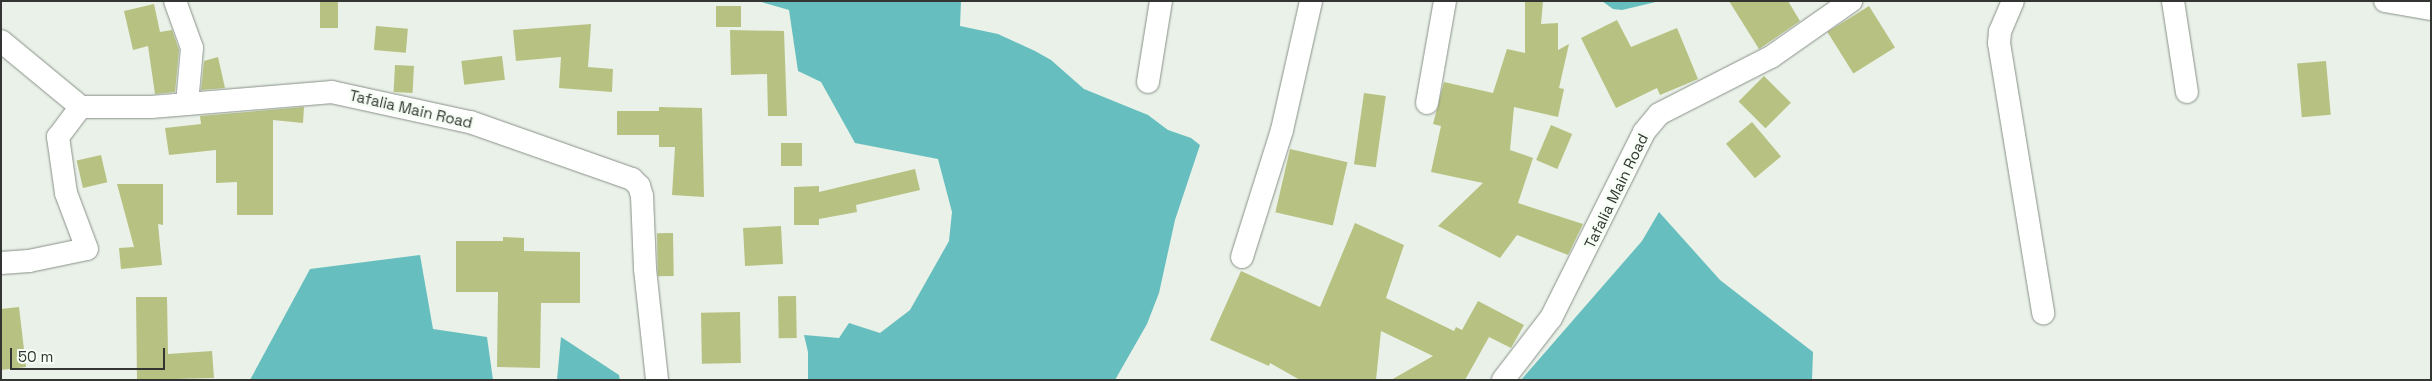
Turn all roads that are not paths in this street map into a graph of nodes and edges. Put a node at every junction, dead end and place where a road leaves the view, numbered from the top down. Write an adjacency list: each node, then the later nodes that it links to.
1 (175, 1): 14 (street)
2 (1161, 1): 11 (street)
3 (1311, 1): 16 (street)
4 (1444, 1): 13 (street)
5 (1851, 1): 20 (street, Tafalia Main Road)
6 (2012, 1): 18 (street)
7 (2173, 1): 12 (street)
8 (2385, 1): 9 (street)
9 (2431, 9)
10 (1, 41): 15 (street)
11 (1148, 82)
12 (2187, 92)
13 (1427, 102)
14 (187, 104): 15 (street, Tafalia Main Road); 19 (street, Tafalia Main Road)
15 (81, 107): 17 (street)
16 (1242, 257)
17 (1, 263)
18 (2043, 313)
19 (657, 380)
20 (1503, 380)

